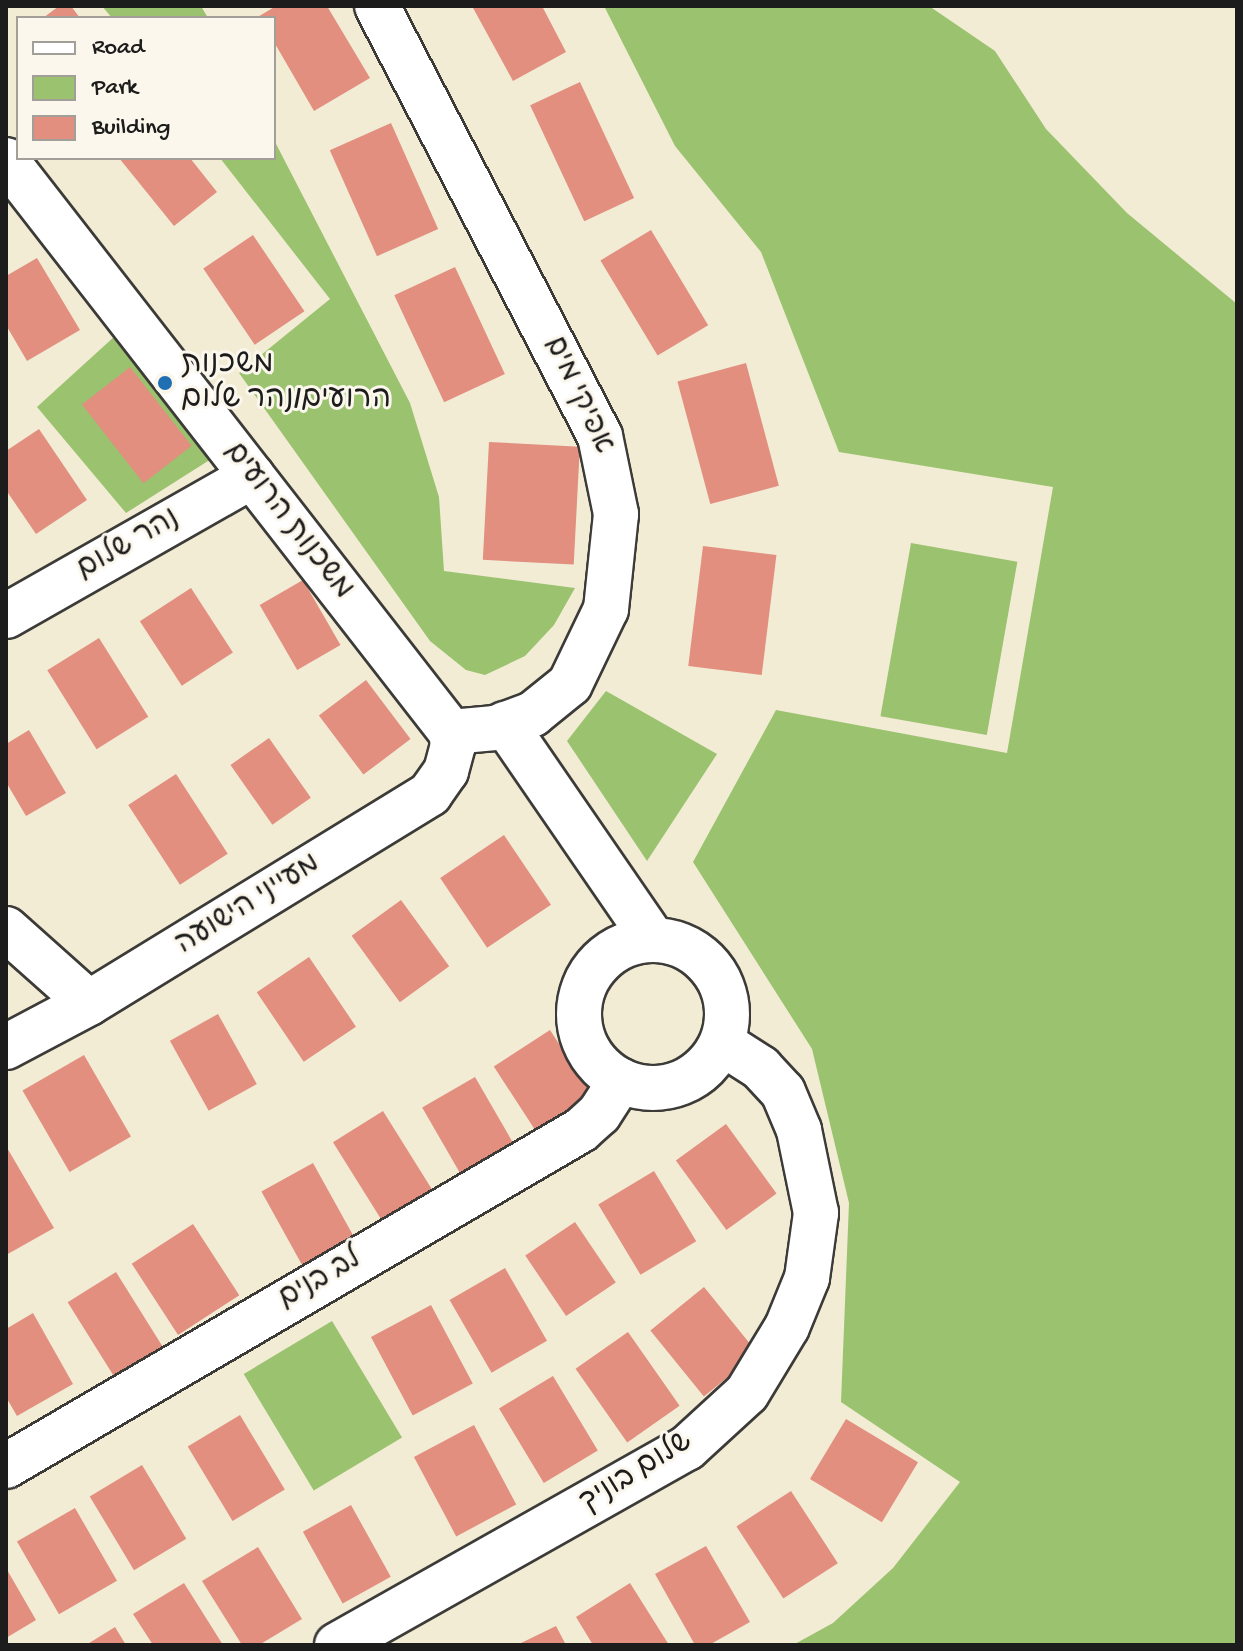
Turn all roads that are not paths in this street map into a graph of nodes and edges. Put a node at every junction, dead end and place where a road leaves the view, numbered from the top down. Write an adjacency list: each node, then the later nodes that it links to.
1 (377, 6): 5 (street, אפיקי מים)
2 (15, 187): 3 (street, משכנות הרועים)
3 (252, 476): 4 (street, נהר שלום); 6 (street, משכנות הרועים)
4 (6, 616)
5 (505, 724): 6 (street, אפיקי מים); 8 (street)
6 (451, 732): 9 (street, מעייני הישועה)
7 (6, 929): 9 (street)
8 (653, 939): 10 (street); 12 (street)
9 (89, 1003): 11 (street, מעייני הישועה)
10 (722, 1043): 12 (street); 14 (street, שלום בוניך)
11 (6, 1047)
12 (621, 1080): 13 (street, לב בנים)
13 (6, 1466)
14 (337, 1645)

